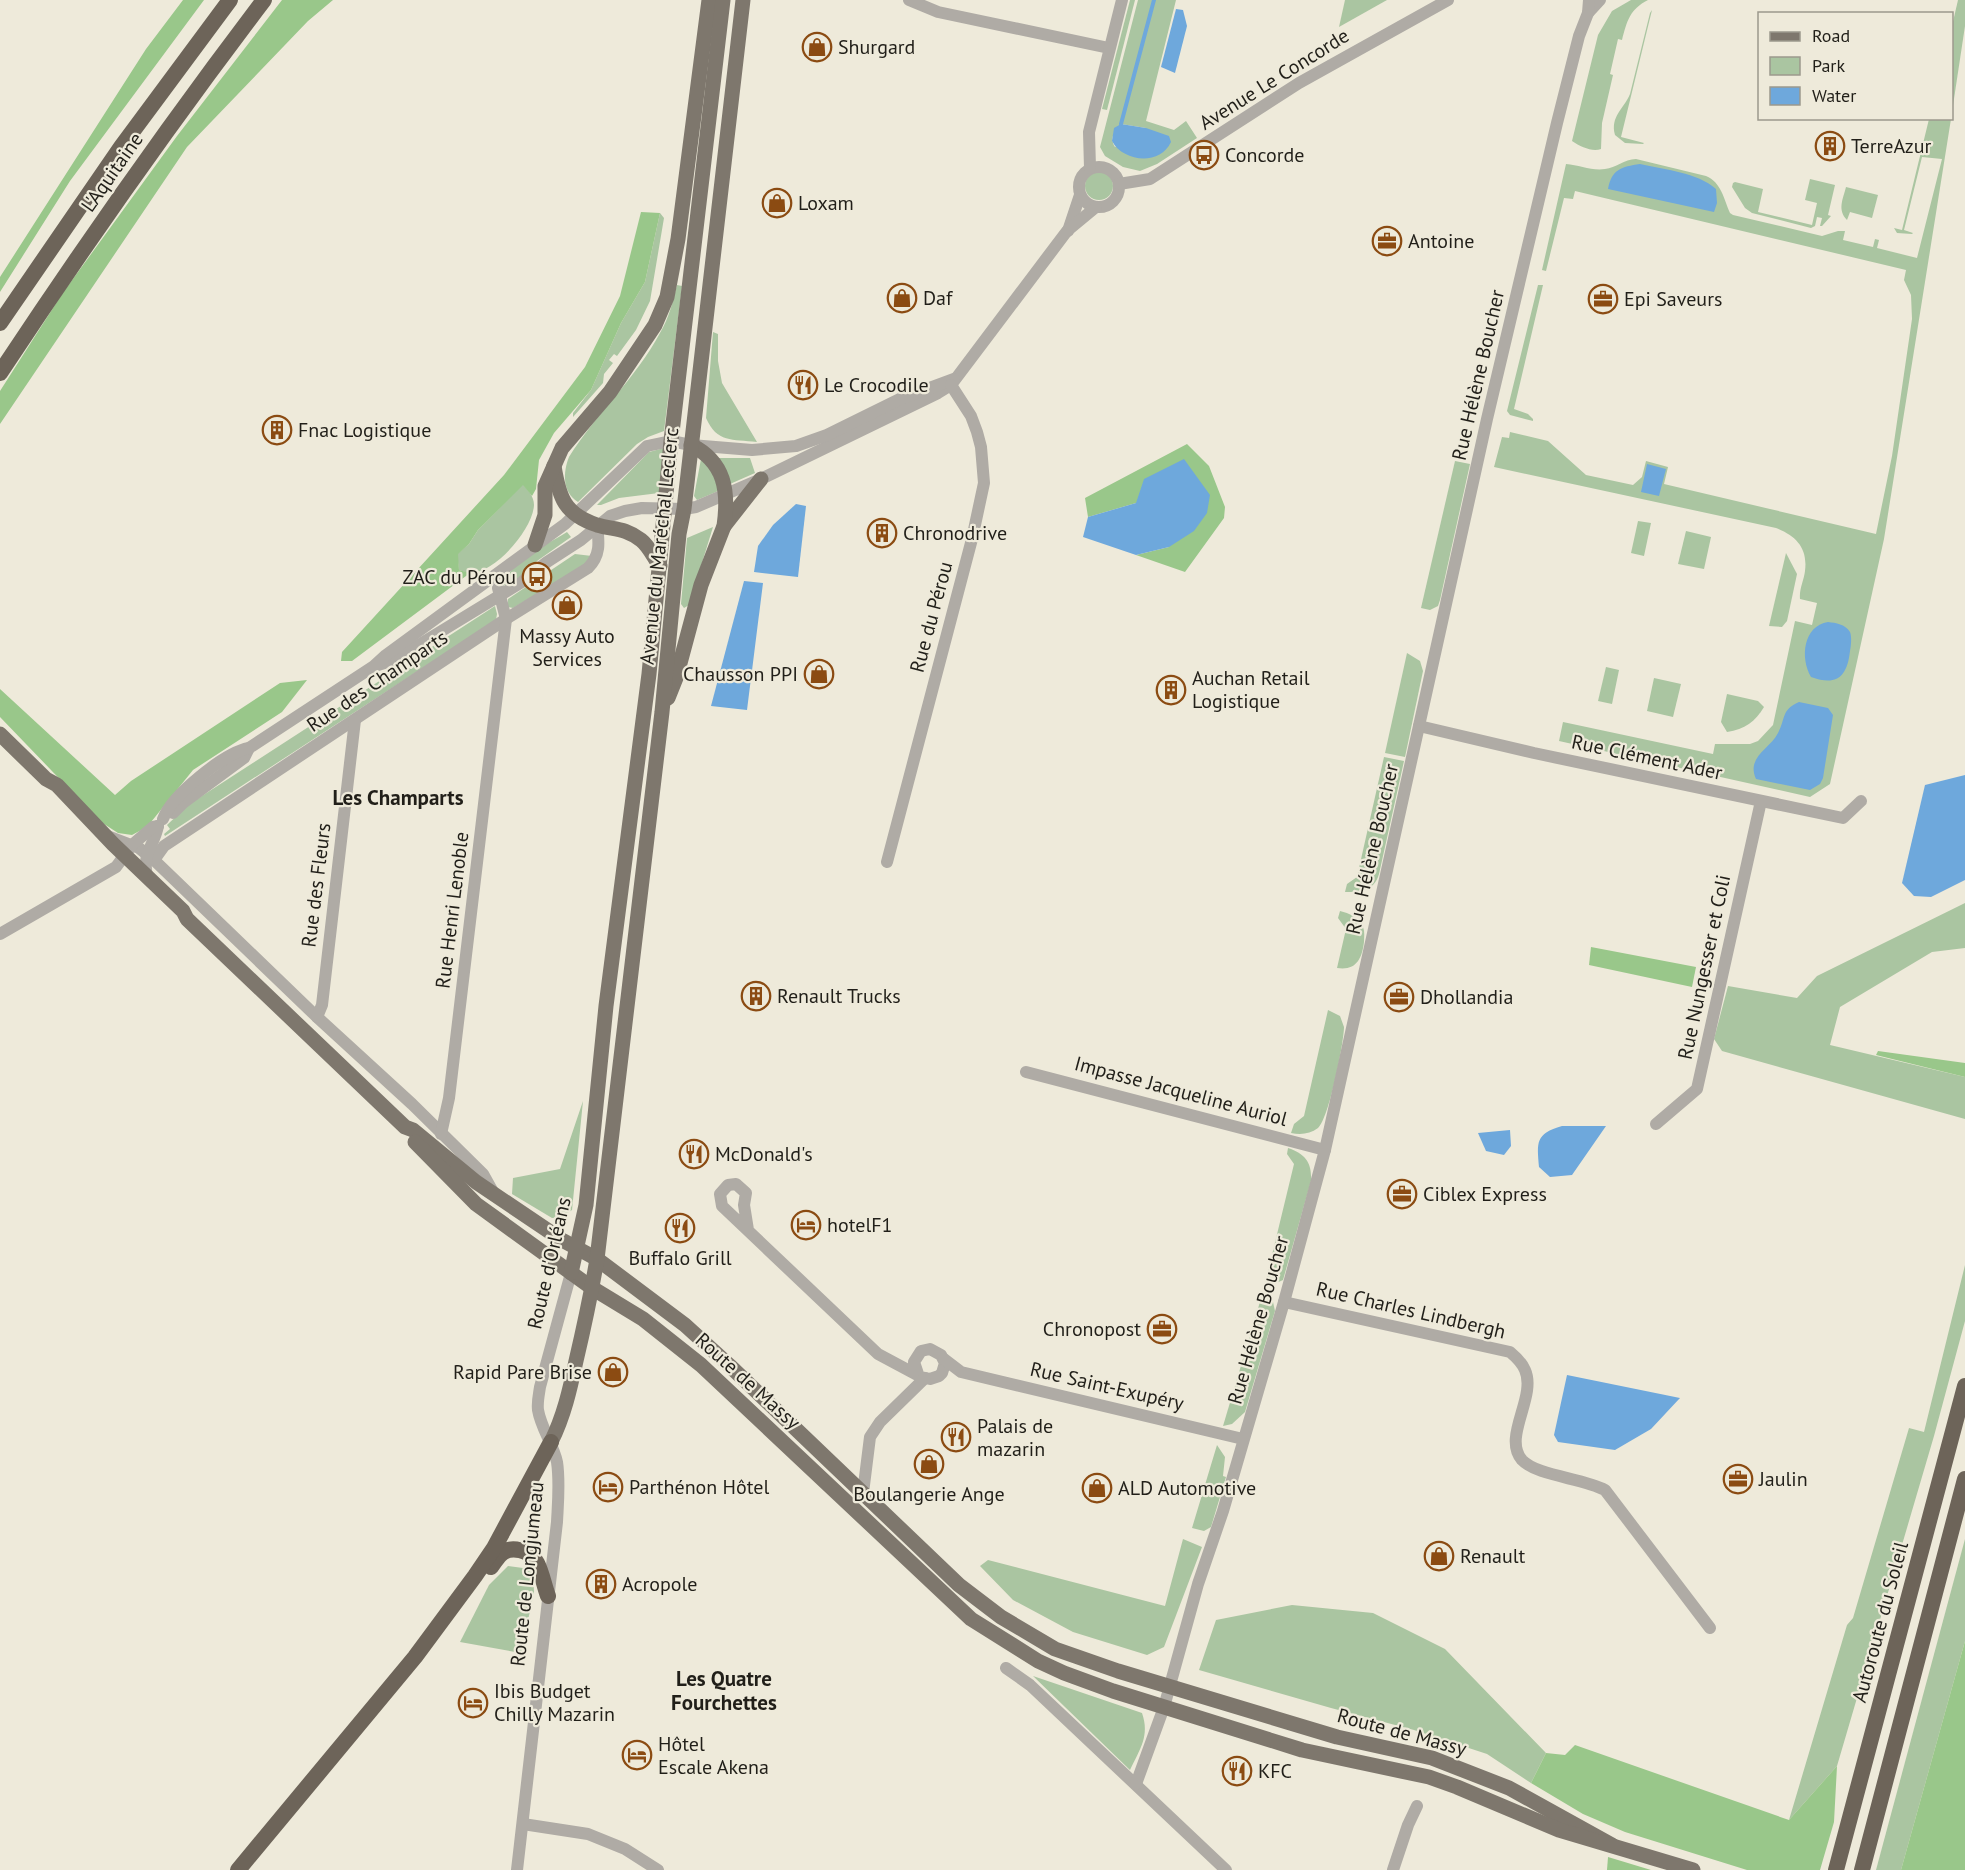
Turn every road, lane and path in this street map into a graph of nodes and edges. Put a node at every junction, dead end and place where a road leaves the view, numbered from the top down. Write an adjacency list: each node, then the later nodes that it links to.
1 (230, 0): 18 (highway, L'Aquitaine)
2 (264, 0): 19 (highway, L'Aquitaine)
3 (709, 0): 23 (main road)
4 (723, 0): 21 (main road, Avenue du Maréchal Leclerc)
5 (743, 0): 22 (main road, Avenue du Maréchal Leclerc)
6 (909, 0): 12 (street)
7 (1122, 0): 12 (street)
8 (1448, 0): 14 (street, Avenue Le Concorde)
9 (1589, 0): 11 (street, Rue Hélène Boucher)
10 (1600, 0): 11 (street, Rue Hélène Boucher)
11 (1588, 14): 39 (street, Rue Hélène Boucher)
12 (1109, 48): 13 (street)
13 (1090, 168): 14 (street); 15 (street)
14 (1119, 184): 16 (street)
15 (1080, 195): 16 (street); 17 (street)
16 (1096, 207): 17 (street)
17 (1067, 231): 20 (street)
18 (0, 324)
19 (0, 373)
20 (952, 382): 22 (street); 24 (street); 47 (street, Rue du Pérou)
21 (670, 441): 22 (street); 26 (main road, Avenue du Maréchal Leclerc); 28 (street, Rue des Champarts)
22 (691, 445): 25 (main road); 27 (main road, Avenue du Maréchal Leclerc)
23 (554, 465): 28 (main road); 31 (main road)
24 (760, 479): 25 (street); 30 (main road)
25 (727, 494): 27 (street); 30 (main road)
26 (664, 507): 27 (street); 29 (street, Rue des Champarts); 32 (main road, Avenue du Maréchal Leclerc)
27 (684, 509): 37 (main road, Avenue du Maréchal Leclerc)
28 (577, 514): 29 (main road); 31 (street, Rue des Champarts)
29 (597, 525): 32 (main road); 34 (street, Rue des Champarts); 35 (street, Rue des Champarts)
30 (724, 526): 37 (main road)
31 (535, 544): 33 (street, Rue des Champarts)
32 (660, 566): 53 (main road, Avenue du Maréchal Leclerc)
33 (499, 573): 34 (street); 36 (street, Rue des Champarts)
34 (499, 596): 35 (street); 36 (street, Rue des Champarts)
35 (506, 619): 38 (street, Rue des Champarts); 57 (street, Rue Henri Lenoble)
36 (374, 666): 44 (street, Rue des Champarts)
37 (662, 712): 54 (main road, Avenue du Maréchal Leclerc)
38 (355, 720): 46 (street, Rue des Champarts); 51 (street, Rue des Fleurs)
39 (1419, 726): 42 (street, Rue Clément Ader); 58 (street, Rue Hélène Boucher)
40 (0, 734): 41 (main road)
41 (46, 779): 45 (main road); 45 (main road)
42 (1761, 801): 43 (street, Rue Clément Ader); 55 (street, Rue Nungesser et Coli)
43 (1861, 801)
44 (161, 823): 45 (street, Rue des Champarts); 46 (street, Rue des Champarts)
45 (126, 854): 46 (street, Route de Massy); 48 (main road); 49 (main road); 50 (street, Rue des Champarts)
46 (150, 856): 48 (street, Rue des Champarts); 51 (street, Route de Massy)
47 (887, 862)
48 (147, 876): 49 (main road)
49 (187, 919): 56 (main road)
50 (0, 934)
51 (316, 1017): 57 (street, Route de Massy)
52 (1026, 1072): 58 (street, Impasse Jacqueline Auriol)
53 (597, 1091): 63 (main road, Route d'Orléans)
54 (615, 1096): 64 (main road, Route d'Orléans)
55 (1656, 1124)
56 (405, 1127): 59 (main road, Route de Massy); 65 (main road, Route de Massy)
57 (441, 1134): 59 (street, Route de Massy)
58 (1326, 1150): 67 (street, Rue Hélène Boucher)
59 (494, 1193): 63 (main road, Route de Massy)
60 (744, 1205): 61 (street); 61 (street); 62 (street)
61 (725, 1208): 62 (street)
62 (748, 1230): 69 (street)
63 (576, 1247): 64 (main road, Route de Massy); 65 (main road, Route d'Orléans)
64 (597, 1259): 66 (main road, Route d'Orléans); 78 (main road, Route de Massy)
65 (571, 1273): 66 (main road, Route de Massy); 76 (street, Route d'Orléans)
66 (592, 1288): 76 (main road); 84 (main road, Route de Massy)
67 (1284, 1302): 75 (street, Rue Hélène Boucher); 81 (street, Rue Charles Lindbergh)
68 (918, 1354): 69 (street); 70 (street); 72 (street)
69 (889, 1359): 72 (street)
70 (944, 1359): 71 (street, Rue Saint-Exupéry); 73 (street)
71 (962, 1372): 73 (street, Rue Saint-Exupéry); 75 (street, Rue Saint-Exupéry)
72 (921, 1376): 73 (street); 78 (street)
73 (939, 1376)
74 (1965, 1386): 95 (highway, Autoroute du Soleil)
75 (1243, 1439): 83 (street, Rue Hélène Boucher)
76 (551, 1442): 79 (highway); 80 (street, Route de Longjumeau)
77 (1965, 1479): 96 (highway)
78 (863, 1493): 83 (main road, Route de Massy)
79 (475, 1576): 80 (highway); 89 (highway)
80 (548, 1596): 87 (street, Route de Longjumeau)
81 (1710, 1628)
82 (1005, 1668): 85 (street)
83 (1170, 1687): 84 (street); 88 (main road, Route de Massy)
84 (1164, 1707): 85 (street); 88 (main road, Route de Massy)
85 (1137, 1784): 92 (street)
86 (1417, 1806): 93 (street)
87 (523, 1824): 90 (street, Route de Longjumeau); 91 (street)
88 (1612, 1845): 94 (main road, Route de Massy)
89 (238, 1870)
90 (517, 1870)
91 (658, 1870)
92 (1226, 1870)
93 (1393, 1870)
94 (1693, 1870)
95 (1836, 1870)
96 (1862, 1870)

